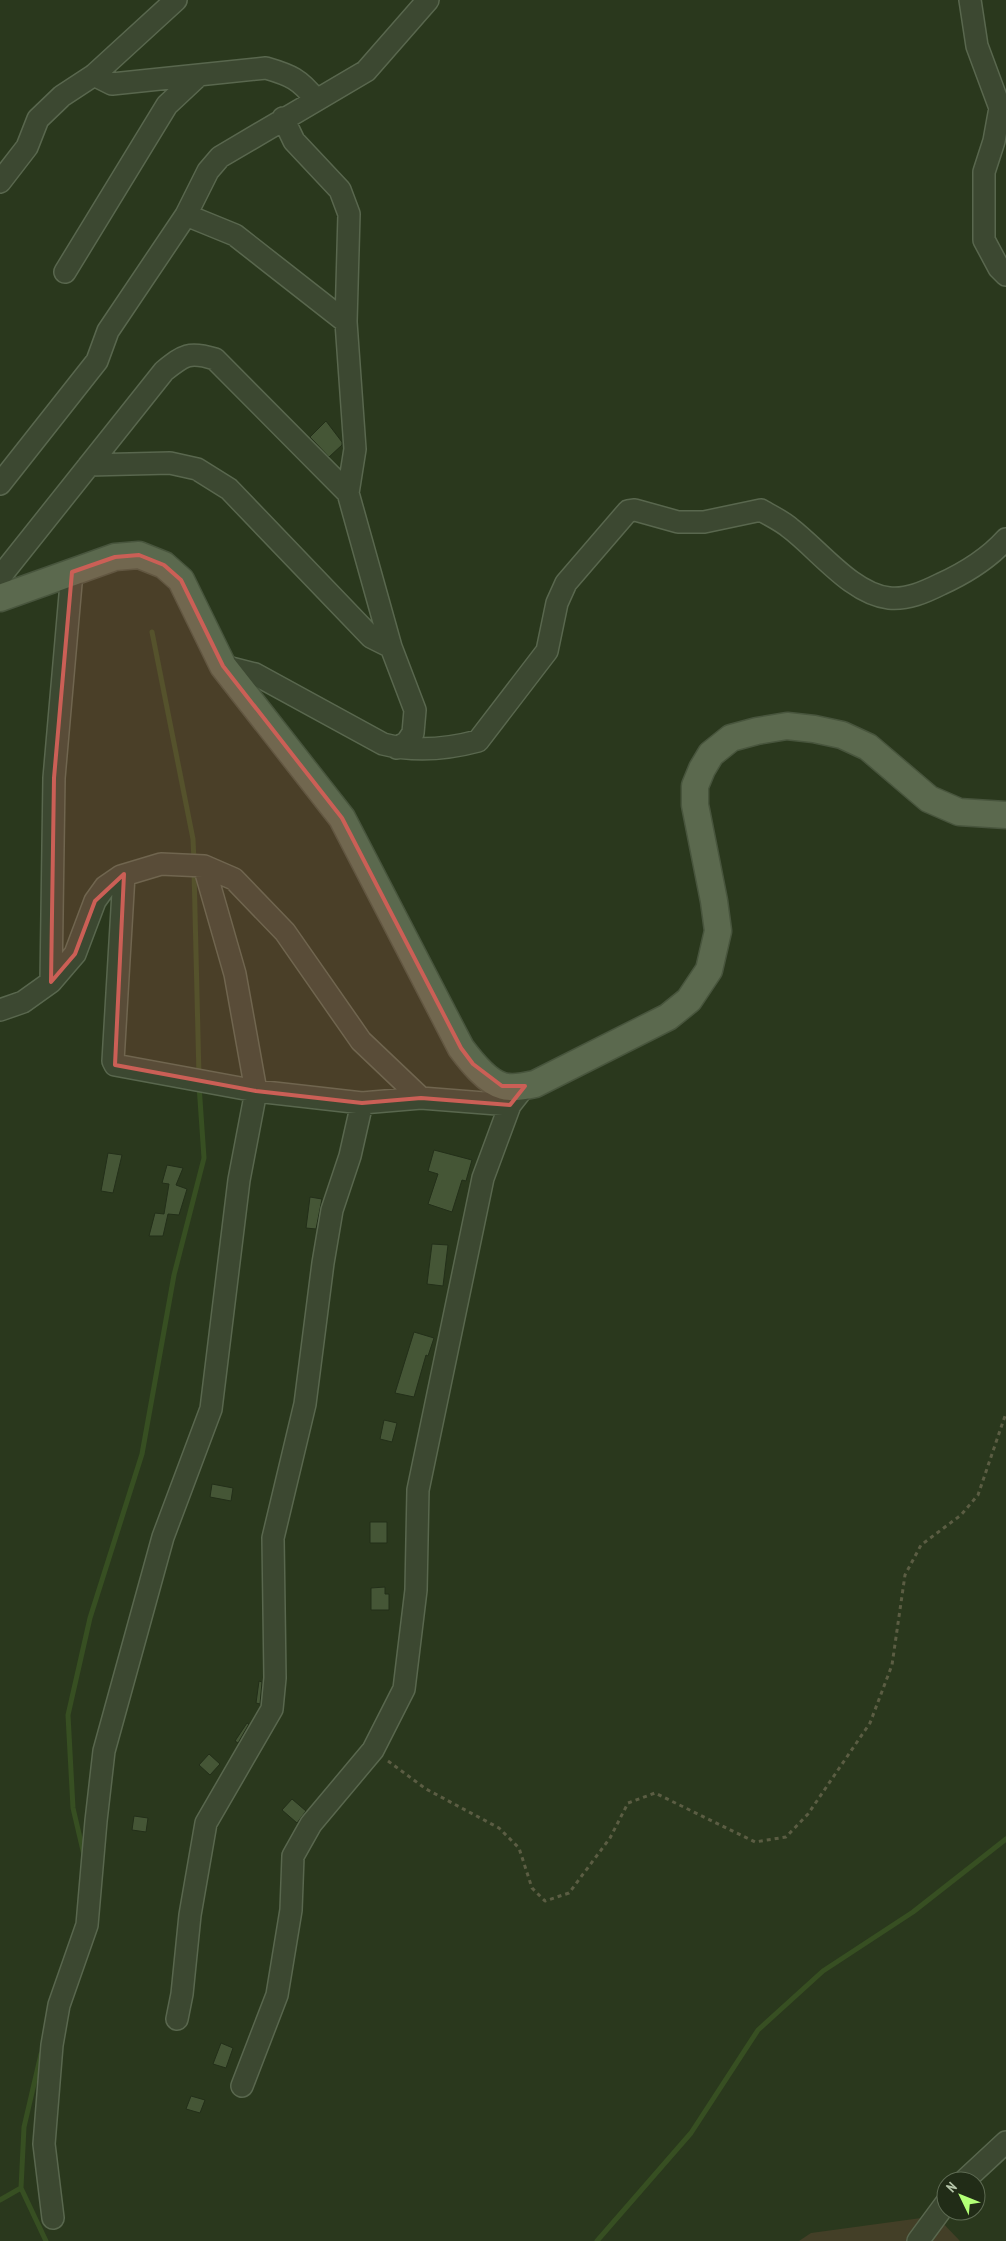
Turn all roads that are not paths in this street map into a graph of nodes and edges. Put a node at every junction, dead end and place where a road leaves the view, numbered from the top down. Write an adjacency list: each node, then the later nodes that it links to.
1 (176, 0): 4 (street)
2 (428, 0): 6 (street)
3 (970, 0): 11 (street)
4 (94, 75): 5 (street); 8 (street)
5 (198, 76): 6 (street); 10 (street)
6 (316, 100): 7 (street)
7 (283, 118): 9 (street); 12 (street)
8 (0, 182)
9 (186, 215): 12 (street); 14 (street)
10 (65, 272)
11 (1006, 275)
12 (346, 322): 15 (street)
13 (89, 465): 15 (street); 18 (street); 20 (street)
14 (0, 484)
15 (348, 493): 20 (street)
16 (1006, 538): 22 (street)
17 (72, 572): 19 (main road); 21 (main road); 26 (street)
18 (0, 577)
19 (0, 598)
20 (391, 647): 22 (street)
21 (223, 666): 22 (street); 29 (main road)
22 (397, 748)
23 (1006, 815): 29 (main road)
24 (204, 866): 25 (street); 28 (street); 30 (street)
25 (124, 875): 26 (street); 28 (street)
26 (51, 982): 27 (street)
27 (0, 1010)
28 (256, 1091): 31 (street); 37 (street)
29 (517, 1096): 30 (street); 33 (street)
30 (421, 1098): 31 (street)
31 (362, 1103): 32 (street)
32 (177, 2019)
33 (242, 2086)
34 (1006, 2142): 35 (street)
35 (975, 2171)
36 (936, 2217): 38 (street)
37 (53, 2218)
38 (918, 2241)

